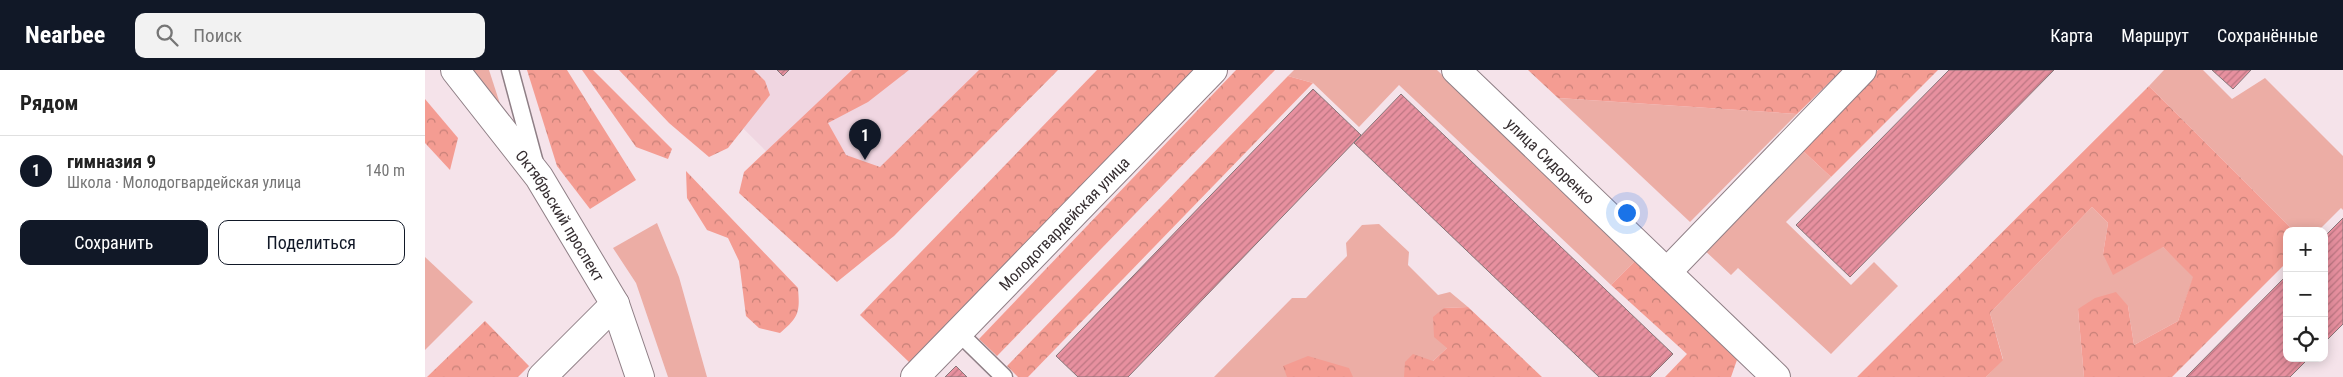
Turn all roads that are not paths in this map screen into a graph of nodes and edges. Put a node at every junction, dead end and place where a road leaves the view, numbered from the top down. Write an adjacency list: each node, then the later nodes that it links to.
1 (455, 70): 6 (street, Октябрьский проспект)
2 (510, 70): 6 (lane)
3 (1213, 70): 9 (street, Молодогвардейская улица)
4 (1457, 70): 7 (street, улица Сидоренко)
5 (1862, 70): 7 (street)
6 (539, 177): 8 (street, Октябрьский проспект)
7 (1667, 272): 14 (street, улица Сидоренко)
8 (615, 304): 10 (street); 11 (street, Октябрьский проспект)
9 (958, 332): 12 (street, Молодогвардейская улица); 13 (lane)
10 (542, 377)
11 (640, 377)
12 (915, 377)
13 (1004, 377)
14 (1776, 377)

